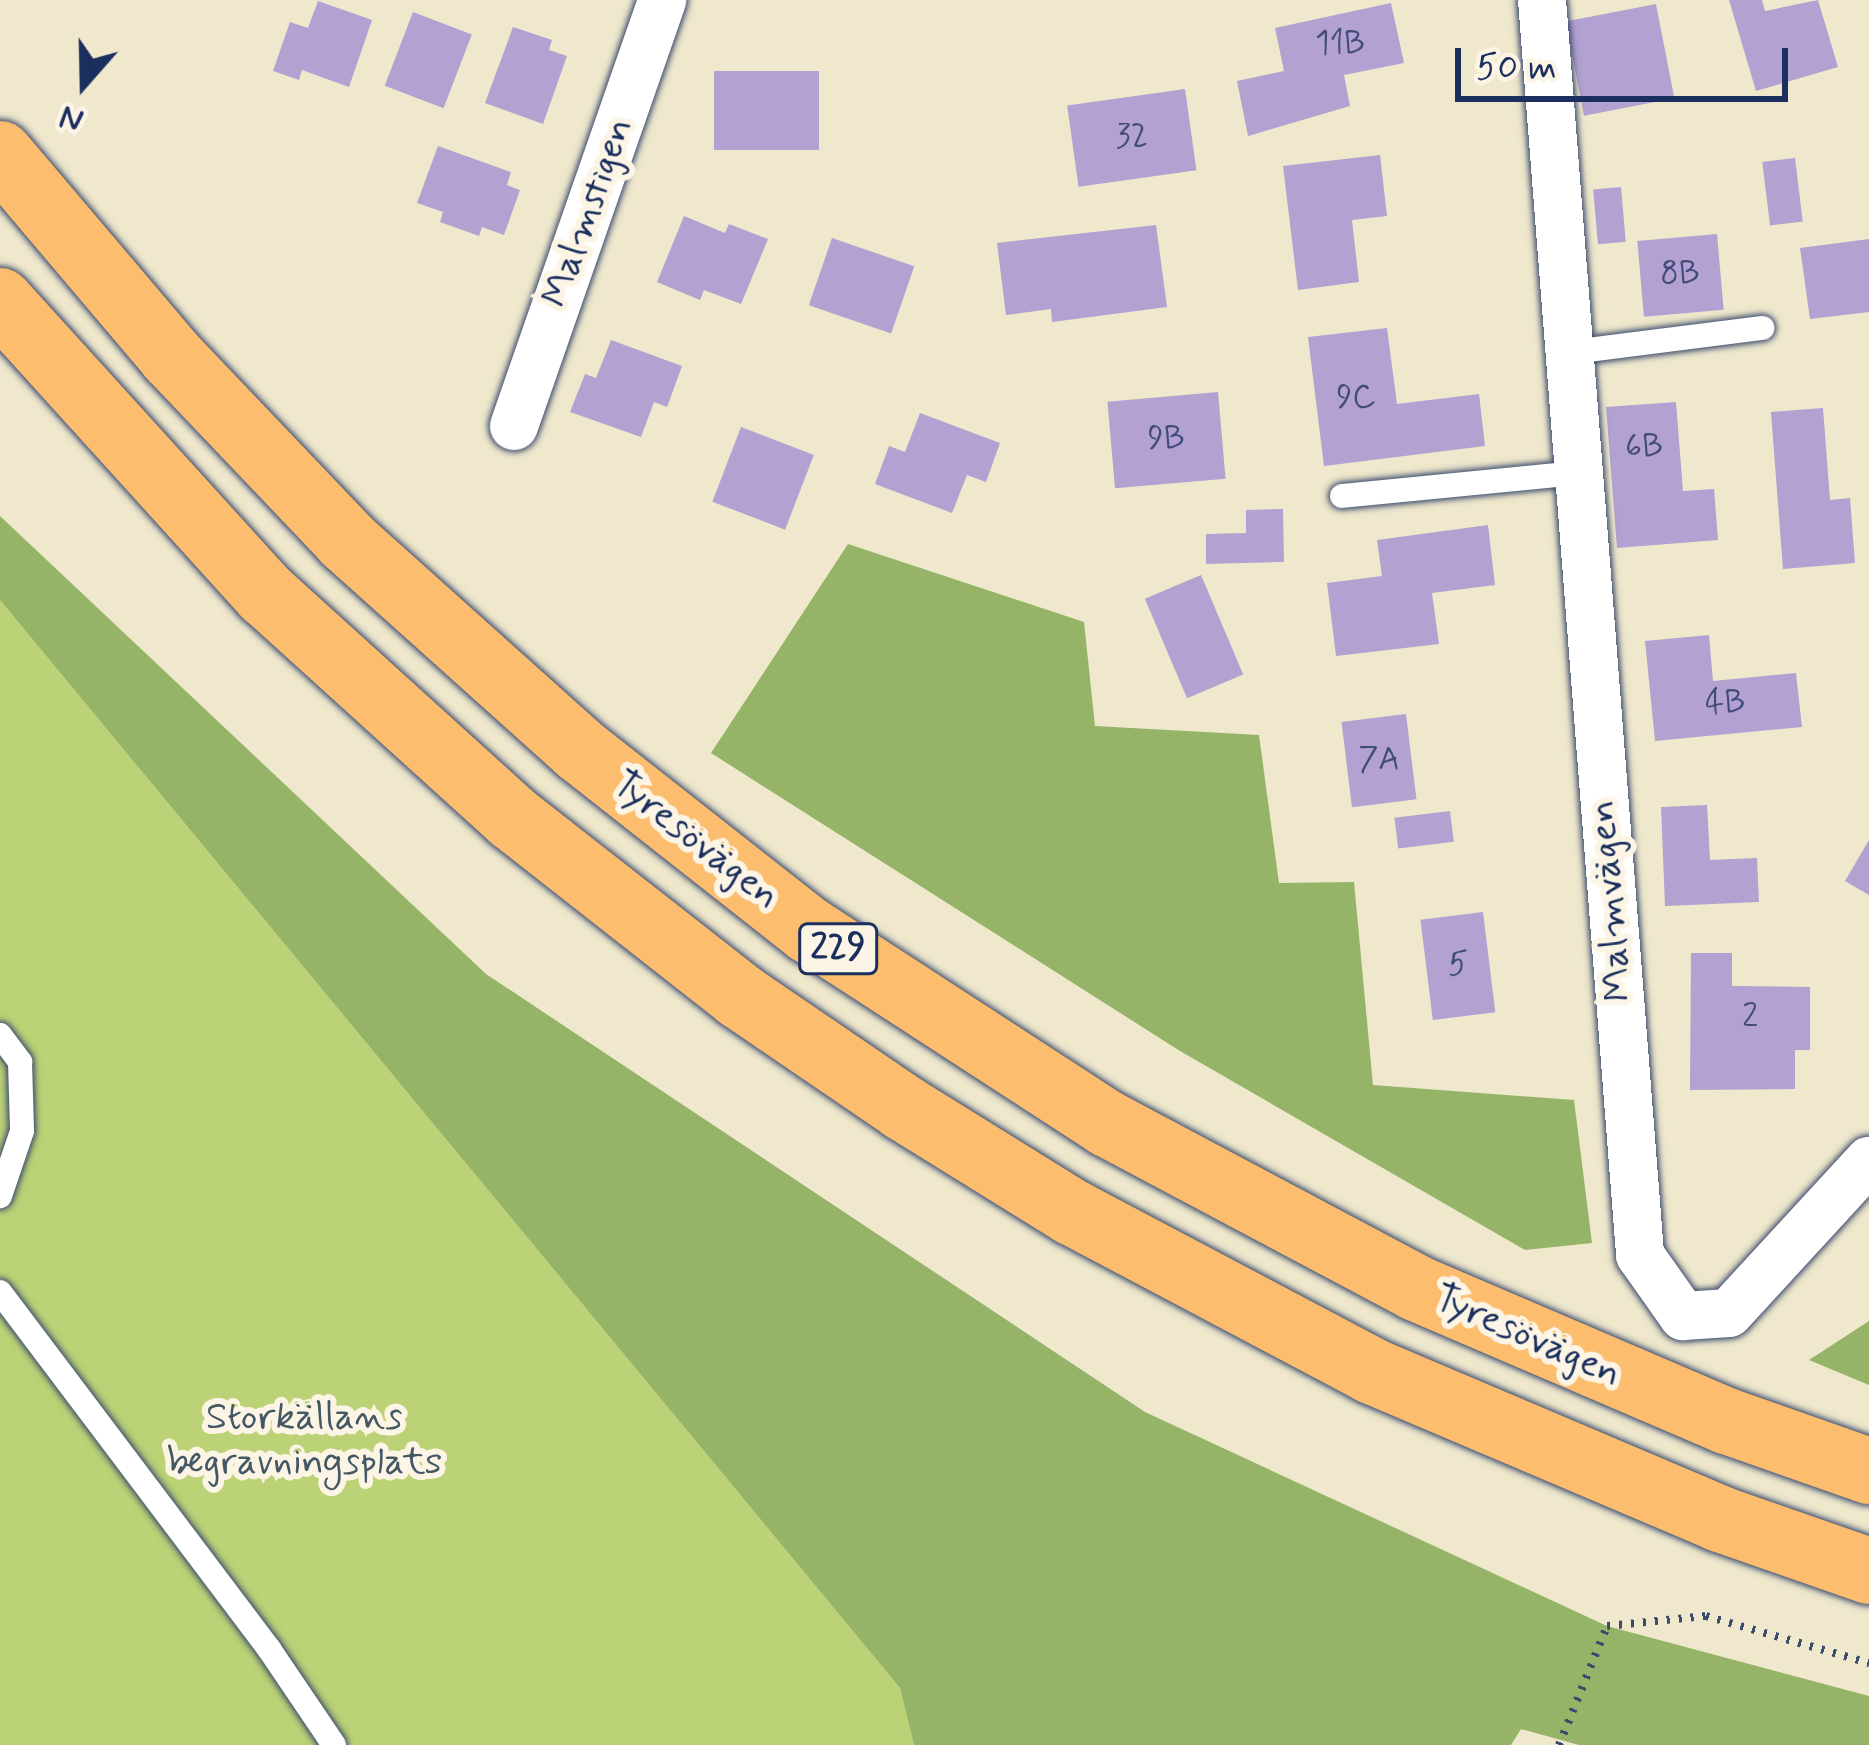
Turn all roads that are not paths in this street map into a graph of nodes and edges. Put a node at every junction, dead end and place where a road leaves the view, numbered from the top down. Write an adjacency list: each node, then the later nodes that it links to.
1 (662, 0): 7 (street, Malmstigen)
2 (1542, 0): 6 (street, Malmvägen)
3 (0, 154): 14 (highway, Tyresövägen / 229)
4 (0, 301): 15 (highway, 229)
5 (1762, 328): 6 (lane)
6 (1572, 352): 8 (street, Malmvägen)
7 (514, 426)
8 (1578, 472): 9 (lane); 11 (street, Malmvägen)
9 (1342, 496)
10 (0, 1035): 12 (lane)
11 (1869, 1160)
12 (0, 1196)
13 (0, 1292): 16 (lane)
14 (1869, 1471)
15 (1869, 1571)
16 (334, 1745)

